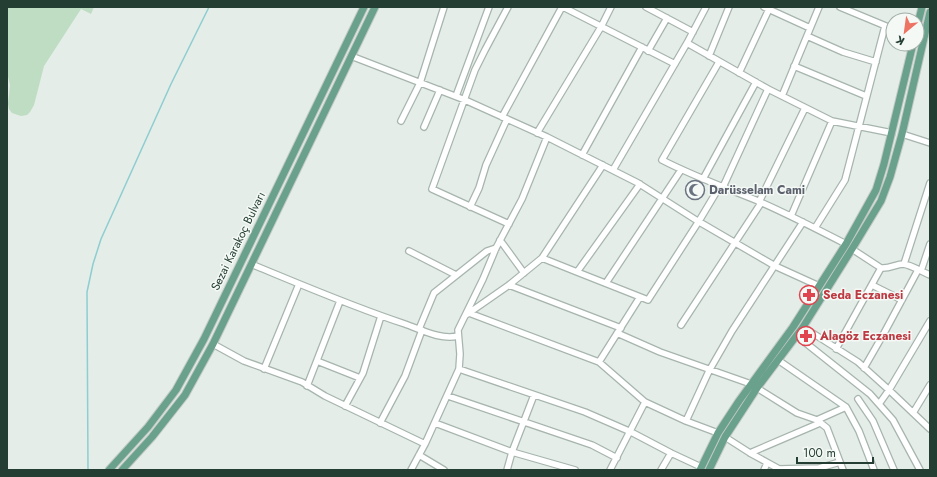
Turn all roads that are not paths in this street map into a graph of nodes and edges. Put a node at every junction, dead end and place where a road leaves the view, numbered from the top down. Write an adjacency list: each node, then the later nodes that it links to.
1 (364, 7): 144 (main road, Sezai Karakoç Bulvarı)
2 (375, 7): 26 (main road)
3 (444, 7): 34 (street)
4 (490, 7): 37 (street)
5 (508, 7): 40 (street)
6 (562, 7): 17 (street); 42 (street)
7 (611, 7): 17 (street)
8 (646, 7): 15 (street)
9 (706, 7): 20 (street)
10 (729, 7): 27 (street)
11 (819, 7): 19 (street)
12 (840, 7): 18 (street)
13 (768, 8): 19 (street); 32 (street)
14 (930, 12): 16 (main road)
15 (666, 18): 20 (street); 24 (street)
16 (929, 25): 49 (main road)
17 (601, 26): 23 (street); 47 (street)
18 (885, 26): 29 (street)
19 (810, 28): 21 (street)
20 (693, 32): 22 (street)
21 (807, 36): 29 (street); 31 (street)
22 (687, 43): 27 (street); 30 (street)
23 (642, 48): 24 (street); 52 (street)
24 (648, 51): 30 (street)
25 (911, 52): 48 (main road)
26 (351, 56): 34 (street); 76 (main road)
27 (709, 56): 28 (street)
28 (719, 62): 32 (street); 55 (street)
29 (876, 62): 39 (street)
30 (675, 64): 54 (street)
31 (794, 66): 38 (street); 39 (street)
32 (739, 73): 33 (street)
33 (756, 82): 35 (street); 56 (street)
34 (420, 83): 36 (street); 43 (street)
35 (768, 89): 38 (street); 59 (street)
36 (440, 90): 37 (street); 45 (street)
37 (456, 96): 40 (street)
38 (782, 96): 41 (street)
39 (866, 96): 46 (street)
40 (465, 100): 42 (street); 62 (street)
41 (805, 108): 44 (street); 61 (street)
42 (504, 118): 47 (street); 62 (street)
43 (401, 121)
44 (832, 121): 46 (street); 63 (street)
45 (424, 127)
46 (859, 127): 48 (street); 67 (street)
47 (537, 133): 50 (street)
48 (892, 133): 70 (main road)
49 (902, 134): 51 (street); 73 (main road)
50 (547, 137): 52 (street); 66 (street)
51 (930, 143)
52 (582, 155): 53 (street)
53 (603, 165): 54 (street); 75 (street)
54 (613, 170): 57 (street)
55 (681, 170): 56 (street); 60 (street)
56 (703, 179): 59 (street)
57 (640, 184): 60 (street); 81 (street)
58 (930, 185): 77 (street)
59 (721, 186): 61 (street); 64 (street)
60 (662, 198): 64 (street); 85 (street)
61 (760, 202): 63 (street); 69 (street)
62 (470, 207): 66 (street)
63 (791, 216): 65 (street)
64 (699, 222): 69 (street); 90 (street)
65 (802, 222): 67 (street); 78 (street)
66 (509, 224): 68 (street)
67 (815, 228): 70 (street)
68 (500, 240): 72 (street); 82 (street)
69 (735, 242): 78 (street); 97 (street)
70 (846, 244): 89 (main road)
71 (930, 244): 80 (street)
72 (496, 248): 83 (street); 95 (street)
73 (852, 249): 79 (street); 98 (main road)
74 (409, 251): 83 (street)
75 (542, 258): 81 (street); 82 (street)
76 (251, 264): 86 (street); 103 (main road)
77 (904, 264): 79 (street); 80 (street)
78 (775, 266): 89 (street); 111 (street)
79 (882, 268): 88 (street)
80 (919, 270): 84 (street); 91 (street)
81 (577, 272): 85 (street)
82 (524, 273): 87 (street)
83 (456, 275): 99 (street)
84 (930, 275)
85 (606, 283): 90 (street)
86 (299, 284): 92 (street); 110 (street)
87 (509, 285): 93 (street); 100 (street)
88 (872, 285): 91 (street); 104 (street)
89 (819, 286): 115 (main road)
90 (640, 297): 100 (street)
91 (902, 300): 109 (street)
92 (340, 301): 94 (street); 106 (street)
93 (470, 313): 95 (street); 107 (street)
94 (381, 316): 99 (street); 112 (street)
95 (464, 317): 101 (street)
96 (930, 321): 116 (street)
97 (680, 326)
98 (803, 326): 102 (main road); 104 (street)
99 (420, 329): 101 (street); 128 (street)
100 (619, 331): 107 (street); 111 (street)
101 (458, 336): 108 (street)
102 (797, 336): 105 (main road); 121 (street)
103 (212, 344): 110 (street); 145 (main road)
104 (836, 349): 109 (street)
105 (778, 360): 115 (main road); 123 (street)
106 (317, 361): 112 (street); 114 (street)
107 (599, 362): 120 (street)
108 (459, 368): 117 (street); 118 (street)
109 (864, 368): 116 (street)
110 (264, 369): 114 (street)
111 (710, 369): 115 (street); 125 (street)
112 (360, 378): 122 (street)
113 (930, 385): 124 (street)
114 (307, 386): 122 (street)
115 (754, 386): 127 (street); 132 (main road)
116 (889, 390): 121 (street); 124 (street)
117 (534, 395): 126 (street); 131 (street)
118 (448, 396): 126 (street); 129 (street)
119 (858, 400): 156 (street)
120 (645, 402): 125 (street); 131 (street)
121 (879, 404): 157 (street)
122 (345, 406): 128 (street)
123 (846, 407): 127 (street); 155 (street)
124 (914, 413): 130 (street)
125 (686, 421): 132 (street)
126 (523, 422): 134 (street); 138 (street)
127 (818, 422): 136 (street); 139 (street)
128 (380, 423): 133 (street)
129 (435, 423): 133 (street); 134 (street)
130 (930, 429)
131 (630, 432): 135 (street); 138 (street)
132 (722, 435): 136 (street); 141 (main road); 152 (main road)
133 (425, 444): 137 (street)
134 (512, 452): 148 (street); 149 (street)
135 (671, 453): 141 (street); 151 (street)
136 (750, 453): 140 (street)
137 (419, 455): 146 (street); 147 (street)
138 (617, 458): 150 (street)
139 (840, 462): 143 (street); 154 (street)
140 (768, 463): 142 (street); 153 (street)
141 (701, 469)
142 (777, 469): 143 (street)
143 (813, 469)
144 (109, 470)
145 (122, 470)
146 (411, 470)
147 (444, 470)
148 (507, 470)
149 (575, 470)
150 (610, 470)
151 (661, 470)
152 (709, 470)
153 (764, 470)
154 (843, 470)
155 (874, 470)
156 (894, 470)
157 (920, 470)

